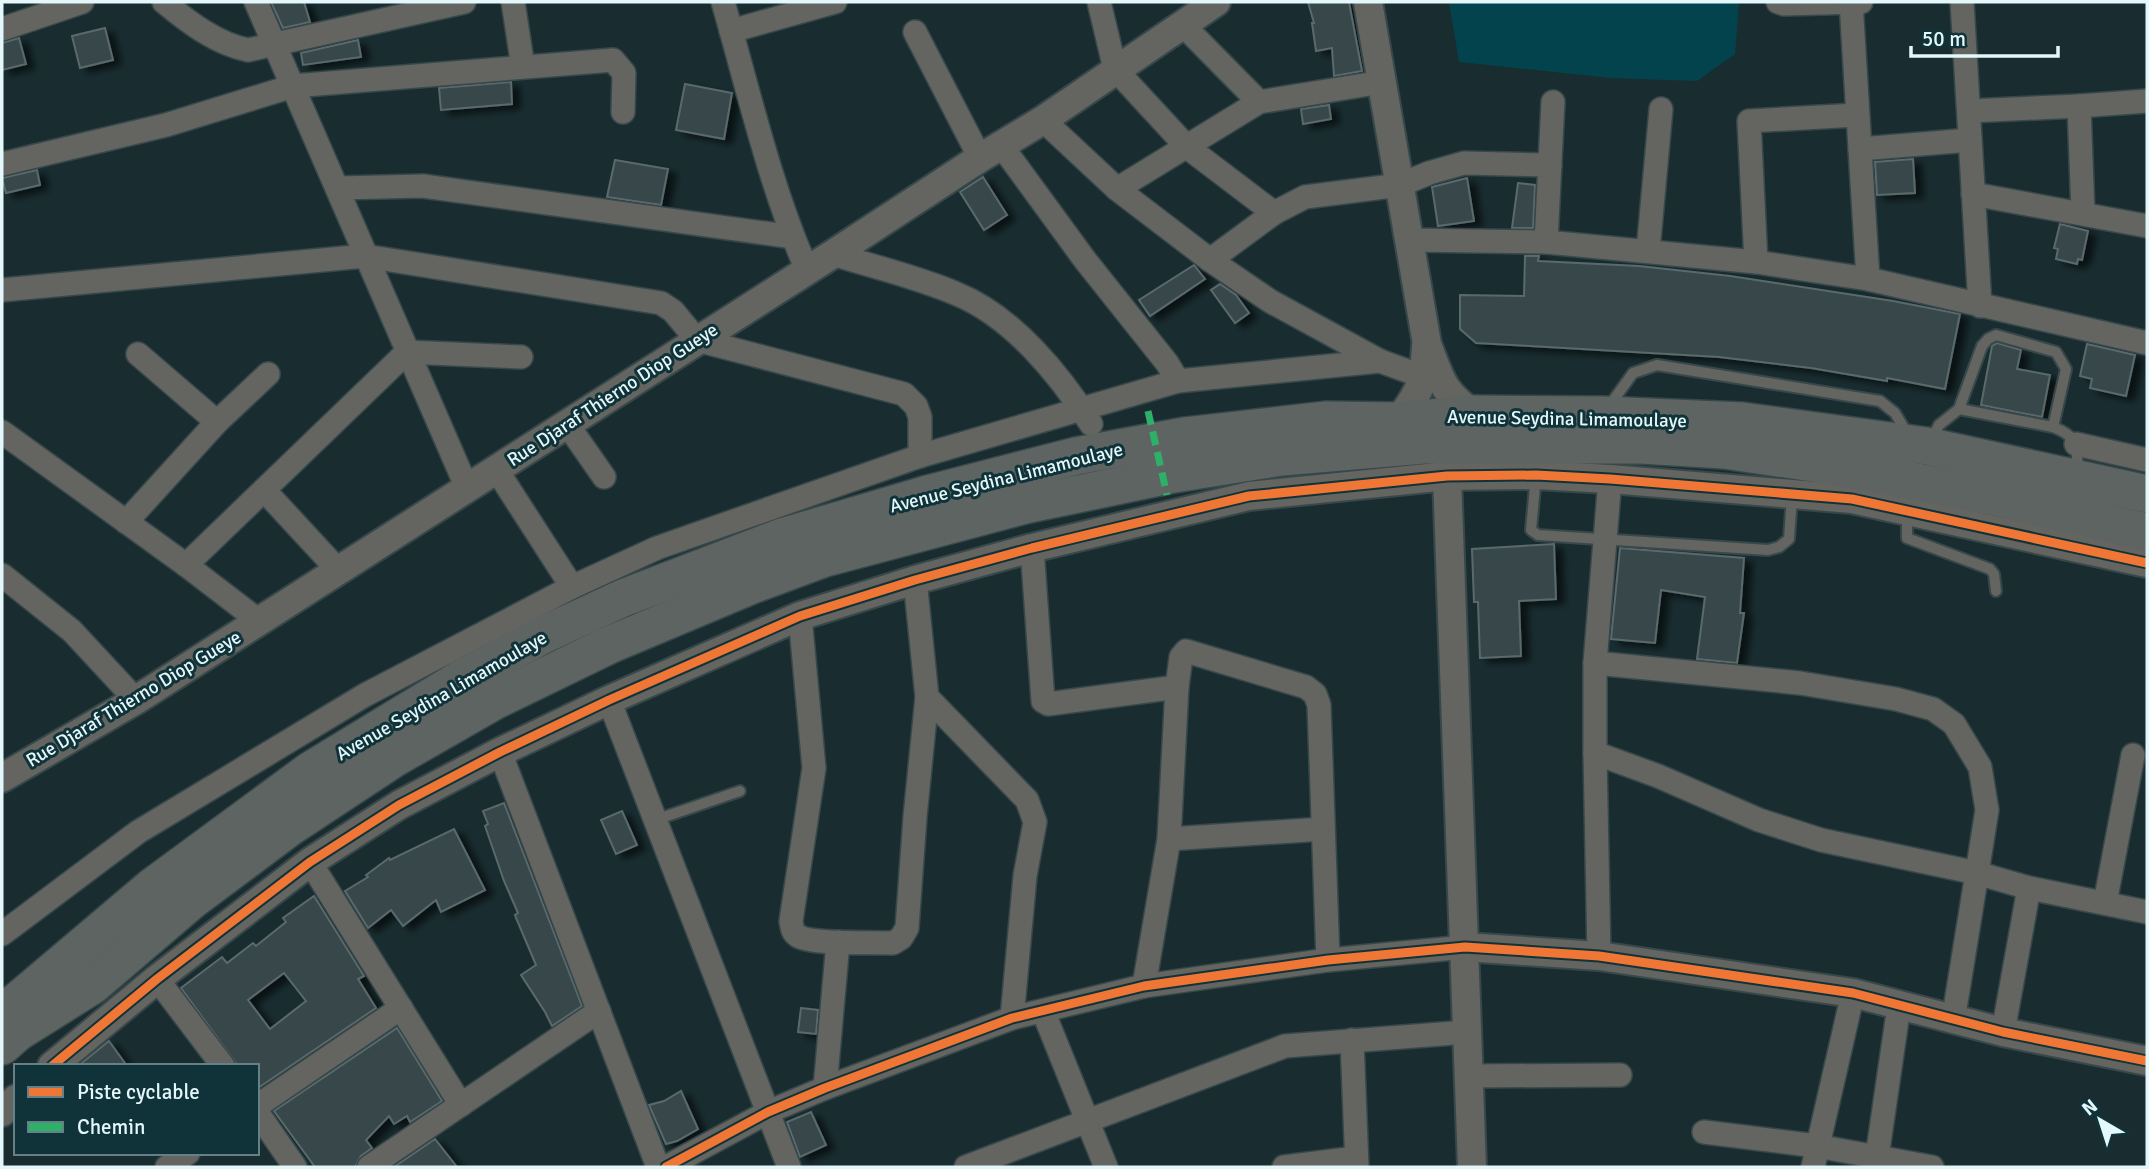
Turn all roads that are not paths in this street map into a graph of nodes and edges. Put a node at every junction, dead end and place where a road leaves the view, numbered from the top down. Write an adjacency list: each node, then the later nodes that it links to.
1 (82, 2): 14 (street)
2 (164, 2): 19 (street)
3 (256, 2): 19 (street)
4 (464, 2): 19 (street)
5 (513, 2): 20 (street)
6 (723, 2): 17 (street)
7 (1099, 2): 21 (street)
8 (1368, 2): 22 (street)
9 (1777, 2): 10 (street)
10 (1851, 2): 11 (street); 31 (street)
11 (1861, 2)
12 (1962, 2): 29 (street)
13 (828, 3): 17 (street)
14 (51, 6): 16 (street)
15 (1198, 10): 21 (street, Rue Djaraf Thierno Diop Gueye); 25 (street)
16 (2, 29)
17 (732, 31): 46 (street)
18 (915, 32): 36 (street)
19 (274, 43): 23 (street)
20 (523, 67): 23 (street); 30 (street)
21 (1115, 69): 32 (street, Rue Djaraf Thierno Diop Gueye); 34 (street)
22 (1382, 82): 25 (street); 39 (street)
23 (293, 86): 37 (street); 40 (street)
24 (2147, 100): 27 (street)
25 (1259, 102): 34 (street)
26 (1553, 102): 38 (street)
27 (2079, 106): 29 (street); 44 (street)
28 (1661, 109): 49 (street)
29 (1969, 111): 33 (street)
30 (623, 112)
31 (1857, 114): 35 (street); 53 (street)
32 (1043, 120): 36 (street, Rue Djaraf Thierno Diop Gueye); 41 (street)
33 (1970, 140): 35 (street); 42 (street)
34 (1187, 147): 41 (street); 43 (street)
35 (1860, 149): 55 (street)
36 (991, 151): 50 (street, Rue Djaraf Thierno Diop Gueye); 67 (street)
37 (2, 164)
38 (1550, 165): 39 (street); 48 (street)
39 (1400, 185): 43 (street); 47 (street)
40 (337, 188): 46 (street); 51 (street)
41 (1117, 189): 52 (street)
42 (1973, 194): 44 (street); 57 (street)
43 (1274, 213): 52 (street)
44 (2082, 213): 45 (street)
45 (2147, 226)
46 (793, 237): 54 (street)
47 (1409, 240): 48 (street); 60 (street)
48 (1546, 243): 49 (street)
49 (1648, 251): 53 (street)
50 (833, 254): 54 (street, Rue Djaraf Thierno Diop Gueye); 71 (street)
51 (365, 256): 56 (street); 58 (street); 61 (street)
52 (1210, 260): 64 (street)
53 (1756, 262): 55 (street)
54 (807, 270): 58 (street, Rue Djaraf Thierno Diop Gueye)
55 (1868, 279): 57 (street)
56 (2, 290)
57 (1980, 306): 59 (street)
58 (697, 340): 74 (street, Rue Djaraf Thierno Diop Gueye); 78 (street)
59 (2147, 343)
60 (1427, 344): 66 (street); 69 (street)
61 (407, 352): 63 (street); 86 (street); 87 (street)
62 (138, 354): 73 (street)
63 (521, 357)
64 (1380, 361): 66 (street); 67 (street)
65 (268, 374): 73 (street)
66 (1424, 377): 72 (street)
67 (1178, 381): 71 (street)
68 (1959, 409): 75 (lane); 75 (lane); 77 (lane)
69 (1474, 414): 70 (highway, Avenue Seydina Limamoulaye); 72 (highway, Avenue Seydina Limamoulaye)
70 (1603, 415): 77 (highway, Avenue Seydina Limamoulaye); 77 (lane)
71 (1086, 416): 78 (street)
72 (1398, 421): 115 (highway, Avenue Seydina Limamoulaye)
73 (217, 422): 91 (street)
74 (568, 424): 81 (street, Rue Djaraf Thierno Diop Gueye); 84 (street)
75 (2053, 427): 80 (lane)
76 (2, 432): 91 (street)
77 (1919, 445): 80 (highway, Avenue Seydina Limamoulaye)
78 (919, 456): 100 (street)
79 (2147, 460): 80 (street)
80 (2077, 461): 89 (highway, Avenue Seydina Limamoulaye)
81 (496, 469): 86 (street, Rue Djaraf Thierno Diop Gueye); 100 (street)
82 (1536, 475): 83 (street); 85 (street); 93 (lane)
83 (1447, 476): 94 (street); 127 (street)
84 (604, 477)
85 (1610, 479): 88 (street); 93 (street)
86 (467, 488): 97 (street, Rue Djaraf Thierno Diop Gueye)
87 (264, 490): 96 (street); 97 (street)
88 (1793, 493): 90 (street); 93 (lane)
89 (2147, 494)
90 (1907, 509): 95 (street); 101 (lane)
91 (126, 522): 96 (street)
92 (2147, 532): 132 (highway, Avenue Seydina Limamoulaye)
93 (1604, 541): 104 (street)
94 (1032, 548): 99 (street); 105 (street)
95 (2147, 563)
96 (186, 565): 103 (street)
97 (338, 570): 103 (street, Rue Djaraf Thierno Diop Gueye)
98 (2, 575): 107 (street)
99 (915, 580): 102 (street); 106 (street)
100 (572, 587): 112 (street)
101 (1996, 592)
102 (800, 616): 108 (street); 126 (street)
103 (259, 621): 107 (street, Rue Djaraf Thierno Diop Gueye)
104 (1595, 663): 110 (street); 120 (street)
105 (1177, 687): 117 (street); 118 (street)
106 (928, 697): 126 (street); 140 (street)
107 (136, 700): 113 (street, Rue Djaraf Thierno Diop Gueye)
108 (609, 700): 109 (street); 116 (street)
109 (500, 752): 119 (street); 137 (street)
110 (1595, 753): 120 (street); 128 (street)
111 (2133, 755): 122 (street)
112 (230, 776): 115 (street); 124 (street)
113 (2, 778)
114 (740, 791): 116 (lane)
115 (252, 812): 125 (highway, Avenue Seydina Limamoulaye)
116 (655, 820): 155 (street)
117 (1323, 829): 118 (street); 129 (street)
118 (1169, 839): 133 (street)
119 (310, 862): 130 (street); 136 (street)
120 (1977, 873): 121 (street); 141 (street)
121 (2029, 888): 122 (street); 143 (street)
122 (2105, 903): 123 (street)
123 (2147, 912)
124 (2, 934)
125 (86, 942): 131 (highway); 139 (highway, Avenue Seydina Limamoulaye)
126 (838, 942): 152 (street)
127 (1465, 947): 128 (street); 129 (street); 142 (street)
128 (1599, 956): 134 (street)
129 (1328, 960): 133 (street)
130 (157, 979): 147 (street); 148 (street)
131 (2, 984)
132 (93, 985): 145 (highway, Avenue Seydina Limamoulaye); 149 (highway)
133 (1144, 986): 138 (street)
134 (1853, 993): 135 (street); 160 (street)
135 (1899, 1006): 141 (street); 161 (street)
136 (401, 1007): 153 (street); 154 (street)
137 (599, 1011): 153 (street); 166 (street)
138 (1043, 1011): 140 (street); 157 (street)
139 (2, 1014)
140 (1012, 1018): 152 (street)
141 (1953, 1021): 143 (street)
142 (1467, 1032): 144 (street); 151 (street)
143 (2003, 1032): 146 (street)
144 (1352, 1040): 157 (street); 162 (street)
145 (2, 1046)
146 (2147, 1061)
147 (54, 1064)
148 (221, 1064)
149 (2, 1074)
150 (1620, 1075): 151 (street)
151 (1469, 1076): 172 (street)
152 (825, 1087): 155 (street)
153 (461, 1104): 165 (street)
154 (259, 1105)
155 (768, 1112): 167 (street); 168 (street)
156 (259, 1115): 164 (street)
157 (1087, 1120): 169 (street); 170 (street)
158 (1704, 1132): 160 (street)
159 (185, 1155): 163 (street)
160 (1815, 1157): 161 (street)
161 (1877, 1157): 173 (street)
162 (1357, 1163): 171 (street)
163 (167, 1167)
164 (295, 1167)
165 (369, 1167)
166 (658, 1167)
167 (666, 1167)
168 (789, 1167)
169 (965, 1167)
170 (1106, 1167)
171 (1284, 1167)
172 (1472, 1167)
173 (1932, 1167)

